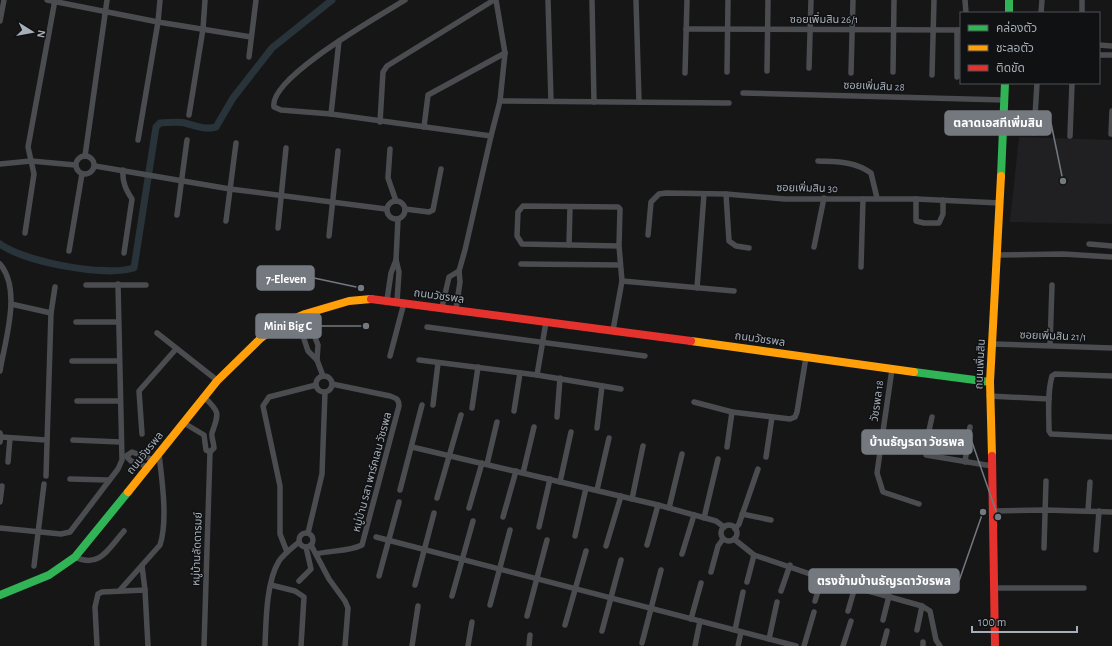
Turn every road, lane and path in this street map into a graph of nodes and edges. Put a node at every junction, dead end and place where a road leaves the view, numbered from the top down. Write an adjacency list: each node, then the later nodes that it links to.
1 (4, 0): 29 (street)
2 (48, 0): 23 (street)
3 (107, 0): 24 (street)
4 (160, 0): 30 (street)
5 (204, 0): 31 (street)
6 (256, 0): 40 (street)
7 (405, 0): 41 (street)
8 (495, 0): 44 (street); 69 (street)
9 (548, 0): 62 (street)
10 (592, 0): 63 (street)
11 (636, 0): 64 (street)
12 (687, 0): 32 (street)
13 (728, 0): 33 (street)
14 (768, 0): 34 (street)
15 (811, 0): 35 (street)
16 (853, 0): 36 (street)
17 (894, 0): 37 (street)
18 (934, 0): 38 (street)
19 (965, 0): 25 (street)
20 (1009, 0): 26 (street)
21 (1042, 0): 27 (street)
22 (1082, 0): 28 (street)
23 (55, 1): 24 (street); 82 (street)
24 (106, 12): 30 (street); 81 (street)
25 (966, 12)
26 (1009, 12)
27 (1041, 12)
28 (1082, 12)
29 (0, 21)
30 (158, 22): 31 (street); 75 (street)
31 (204, 29): 40 (street); 68 (street)
32 (686, 29): 33 (street, ซอยเพิ่มสิน 26/1); 52 (street)
33 (727, 29): 34 (street, ซอยเพิ่มสิน 26/1); 50 (street)
34 (767, 29): 35 (street, ซอยเพิ่มสิน 26/1); 49 (street)
35 (810, 29): 36 (street, ซอยเพิ่มสิน 26/1); 48 (street)
36 (852, 30): 37 (street, ซอยเพิ่มสิน 26/1); 53 (street)
37 (894, 30): 38 (street, ซอยเพิ่มสิน 26/1); 51 (street)
38 (933, 30): 39 (street, ซอยเพิ่มสิน 26/1); 54 (street)
39 (959, 30): 55 (street)
40 (251, 37): 47 (street)
41 (339, 41): 67 (street); 67 (street)
42 (1100, 45): 43 (street)
43 (1112, 46)
44 (505, 53): 61 (street); 70 (street)
45 (1100, 55): 46 (street)
46 (1112, 55)
47 (248, 57)
48 (809, 68)
49 (767, 71)
50 (727, 72)
51 (893, 72)
52 (685, 73)
53 (851, 73)
54 (932, 75)
55 (957, 77)
56 (1005, 84): 60 (street, ถนนเพิ่มสิน)
57 (1037, 84): 71 (street)
58 (1072, 84): 74 (street)
59 (744, 93): 60 (street, ซอยเพิ่มสิน 28)
60 (1004, 100): 102 (street, ถนนเพิ่มสิน)
61 (500, 101): 62 (street); 73 (street)
62 (551, 101): 63 (street)
63 (594, 102): 64 (street)
64 (638, 102): 65 (street)
65 (729, 103)
66 (1112, 111): 72 (street)
67 (331, 114): 69 (street)
68 (189, 115)
69 (380, 122): 70 (street)
70 (424, 127): 73 (street)
71 (1034, 133)
72 (1111, 134)
73 (491, 136): 128 (street)
74 (1070, 136)
75 (138, 140)
76 (187, 140): 90 (street)
77 (236, 143): 91 (street)
78 (286, 148): 94 (street)
79 (390, 148): 100 (street)
80 (338, 151): 101 (street)
81 (85, 156): 85 (street); 86 (street)
82 (31, 161): 84 (street); 85 (street); 110 (street)
83 (818, 161): 96 (street)
84 (0, 164)
85 (75, 164): 89 (street)
86 (95, 166): 88 (street); 89 (street)
87 (441, 169): 105 (street)
88 (123, 170): 90 (street); 120 (street)
89 (82, 174): 119 (street)
90 (181, 180): 91 (street); 106 (street)
91 (230, 189): 94 (street); 108 (street)
92 (704, 194): 93 (street, ซอยเพิ่มสิน 30); 111 (street, ซอยเพิ่มสิน 30); 135 (street)
93 (726, 194): 95 (street, ซอยเพิ่มสิน 30); 118 (street)
94 (281, 196): 101 (street); 109 (street)
95 (824, 198): 97 (street, ซอยเพิ่มสิน 30); 117 (street)
96 (877, 198): 97 (street, ซอยเพิ่มสิน 30); 98 (street, ซอยเพิ่มสิน 30)
97 (863, 199): 127 (street)
98 (916, 199): 99 (street, ซอยเพิ่มสิน 30); 99 (street)
99 (943, 200): 102 (street, ซอยเพิ่มสิน 30)
100 (396, 201): 104 (street); 105 (street)
101 (332, 202): 104 (street); 112 (street)
102 (1000, 203): 121 (street, ถนนเพิ่มสิน)
103 (570, 206): 113 (street); 113 (street); 115 (street)
104 (386, 209): 107 (street)
105 (405, 209): 107 (street)
106 (177, 216)
107 (398, 219): 123 (street)
108 (226, 221)
109 (278, 228)
110 (25, 233)
111 (648, 235)
112 (329, 236)
113 (569, 244): 115 (street)
114 (1089, 244): 116 (street)
115 (619, 246): 126 (street)
116 (1112, 246)
117 (814, 247)
118 (749, 248)
119 (69, 251)
120 (124, 253)
121 (997, 254): 122 (street); 152 (street, ถนนเพิ่มสิน)
122 (1112, 257)
123 (396, 260): 137 (street); 138 (street)
124 (0, 264): 139 (street)
125 (521, 264): 126 (street)
126 (620, 265): 129 (street)
127 (860, 267)
128 (459, 270): 140 (street); 141 (street)
129 (622, 281): 135 (street); 149 (street)
130 (86, 284): 131 (street)
131 (118, 284): 132 (street); 146 (street)
132 (146, 284)
133 (1052, 285): 153 (street)
134 (55, 287): 142 (street)
135 (697, 288): 136 (street)
136 (734, 291)
137 (387, 300): 138 (street, ถนนวัชรพล); 143 (street, ถนนวัชรพล)
138 (400, 302): 140 (street, ถนนวัชรพล); 156 (street)
139 (11, 304): 142 (street); 166 (street)
140 (442, 308): 141 (street, ถนนวัชรพล)
141 (456, 309): 147 (street, ถนนวัชรพล)
142 (51, 313): 207 (street)
143 (306, 315): 144 (street, ถนนวัชรพล); 159 (street)
144 (297, 318): 159 (street); 172 (street, ถนนวัชรพล)
145 (76, 322): 146 (street)
146 (118, 322): 162 (street)
147 (546, 322): 149 (street, ถนนวัชรพล); 151 (street)
148 (427, 327): 151 (street)
149 (613, 330): 158 (street, ถนนวัชรพล)
150 (157, 333): 155 (street)
151 (542, 343): 157 (street); 168 (street)
152 (993, 344): 153 (street, ซอยเพิ่มสิน 21/1); 173 (street, ถนนเพิ่มสิน)
153 (1050, 345): 154 (street, ซอยเพิ่มสิน 21/1)
154 (1112, 348)
155 (176, 349): 172 (street); 201 (street)
156 (390, 356)
157 (644, 356)
158 (806, 357): 165 (street, ถนนวัชรพล); 192 (street)
159 (318, 360): 169 (street)
160 (419, 360): 163 (street)
161 (72, 361): 162 (street)
162 (118, 361): 183 (street)
163 (438, 363): 164 (street); 186 (street)
164 (478, 367): 167 (street); 187 (street)
165 (892, 368): 173 (street, ถนนวัชรพล); 244 (street, วัชรพล 18)
166 (0, 371)
167 (520, 373): 168 (street); 188 (street)
168 (537, 375): 171 (street)
169 (323, 376): 174 (street); 175 (street)
170 (1112, 376): 181 (street)
171 (560, 378): 176 (street); 191 (street)
172 (218, 381): 180 (street, ถนนวัชรพล)
173 (990, 382): 179 (street, ถนนเพิ่มสิน)
174 (332, 384): 178 (street); 283 (street, หมู่บ้าน รสา พาร์คเลน วัชรพล)
175 (316, 385): 178 (street); 282 (street)
176 (602, 386): 177 (street); 198 (street)
177 (621, 389)
178 (325, 392): 267 (street)
179 (989, 396): 181 (street); 223 (street, ถนนเพิ่มสิน)
180 (204, 398): 195 (street, ถนนวัชรพล); 200 (street, หมู่บ้านลัดดารมย์)
181 (1049, 399): 204 (street)
182 (77, 401): 183 (street)
183 (120, 401): 209 (street)
184 (694, 402): 189 (street)
185 (422, 405): 210 (street)
186 (433, 405)
187 (472, 408)
188 (514, 411)
189 (732, 412): 192 (street); 212 (street)
190 (461, 414): 216 (street)
191 (557, 417)
192 (772, 417): 217 (street)
193 (932, 417): 221 (street)
194 (497, 422): 222 (street)
195 (184, 423): 202 (street); 219 (street, ถนนวัชรพล)
196 (534, 427): 226 (street)
197 (970, 427): 221 (street)
198 (597, 428)
199 (571, 432): 232 (street)
200 (212, 433): 202 (street); 213 (street, หมู่บ้านลัดดารมย์)
201 (142, 434)
202 (204, 435): 213 (street, หมู่บ้านลัดดารมย์)
203 (0, 437): 205 (street)
204 (1112, 437)
205 (10, 438): 207 (street); 220 (street)
206 (609, 438): 238 (street)
207 (46, 440): 227 (street)
208 (73, 440): 209 (street)
209 (121, 442): 215 (street)
210 (412, 446): 216 (street); 237 (street)
211 (643, 446): 241 (street)
212 (727, 447)
213 (210, 452): 341 (street, หมู่บ้านลัดดารมย์)
214 (682, 454): 247 (street)
215 (124, 455): 219 (street); 219 (street); 230 (street)
216 (449, 455): 222 (street); 240 (street)
217 (766, 457)
218 (718, 459): 257 (street)
219 (154, 460): 286 (street, ถนนวัชรพล); 291 (street)
220 (8, 462)
221 (965, 462): 223 (street)
222 (484, 464): 225 (street); 246 (street)
223 (992, 466): 249 (street, ถนนเพิ่มสิน)
224 (758, 468): 254 (street)
225 (516, 471): 226 (street); 256 (street)
226 (523, 473): 229 (street)
227 (46, 476)
228 (70, 478): 230 (street)
229 (550, 479): 232 (street); 260 (street)
230 (108, 480): 266 (street)
231 (1046, 481): 248 (street)
232 (560, 482): 236 (street)
233 (1090, 482): 250 (street)
234 (44, 484): 266 (street)
235 (2, 486): 242 (street)
236 (586, 488): 238 (street); 268 (street)
237 (400, 490)
238 (597, 490): 239 (street)
239 (621, 496): 241 (street); 277 (street)
240 (436, 498)
241 (632, 499): 245 (street)
242 (0, 502)
243 (399, 502): 272 (street)
244 (919, 504)
245 (658, 505): 247 (street); 275 (street)
246 (469, 508)
247 (669, 508): 255 (street)
248 (1045, 510): 249 (street); 250 (street); 278 (street)
249 (993, 511): 304 (street, ถนนเพิ่มสิน)
250 (1088, 511): 251 (street)
251 (1099, 511): 252 (street); 280 (street)
252 (1112, 512)
253 (434, 513): 279 (street)
254 (742, 514): 258 (street); 263 (street)
255 (694, 515): 257 (street); 284 (street)
256 (503, 517)
257 (704, 518): 261 (street)
258 (771, 520)
259 (473, 521): 287 (street)
260 (539, 527)
261 (724, 527): 263 (street); 270 (street)
262 (0, 528): 266 (street)
263 (735, 529): 271 (street)
264 (510, 530): 292 (street)
265 (124, 531): 286 (street)
266 (38, 532): 290 (street)
267 (308, 533): 274 (street); 276 (street)
268 (575, 536)
269 (376, 537): 272 (street)
270 (723, 539): 271 (street); 294 (street)
271 (734, 539): 285 (street)
272 (390, 540): 279 (street); 295 (street)
273 (547, 540): 297 (street)
274 (299, 542): 276 (street); 282 (street)
275 (647, 545)
276 (308, 546): 283 (street); 298 (street)
277 (606, 546)
278 (1044, 548)
279 (425, 550): 287 (street); 302 (street)
280 (1096, 550)
281 (586, 551): 306 (street)
282 (288, 552): 301 (street)
283 (316, 554): 344 (street)
284 (682, 554)
285 (754, 555): 289 (street); 299 (street)
286 (75, 557): 311 (street, ถนนวัชรพล)
287 (462, 559): 292 (street); 312 (street)
288 (621, 560): 314 (street)
289 (790, 565): 296 (street); 309 (street)
290 (34, 566)
291 (142, 566): 307 (street); 308 (street)
292 (499, 569): 297 (street); 317 (street)
293 (661, 570): 320 (street)
294 (711, 572)
295 (379, 576)
296 (822, 578): 303 (street); 315 (street)
297 (536, 579): 306 (street); 323 (street)
298 (299, 581)
299 (747, 582)
300 (702, 583): 324 (street)
301 (272, 585): 342 (street); 343 (street)
302 (415, 585)
303 (855, 587): 313 (street); 321 (street)
304 (992, 588): 305 (street); 355 (street, ถนนเพิ่มสิน)
305 (1084, 588)
306 (575, 589): 314 (street); 329 (street)
307 (120, 590): 308 (street); 339 (street)
308 (145, 590): 340 (street)
309 (781, 591)
310 (743, 592): 330 (street)
311 (0, 595)
312 (452, 596)
313 (889, 596): 319 (street); 325 (street)
314 (611, 598): 320 (street); 332 (street)
315 (816, 601)
316 (777, 602): 336 (street)
317 (490, 605)
318 (418, 606): 345 (street)
319 (922, 606): 331 (street); 354 (street)
320 (652, 608): 324 (street); 337 (street)
321 (848, 611)
322 (814, 612): 351 (street)
323 (527, 616)
324 (691, 619): 326 (street)
325 (883, 620)
326 (700, 621): 330 (street); 348 (street)
327 (851, 621): 352 (street)
328 (472, 622): 346 (street)
329 (565, 625)
330 (735, 630): 334 (street)
331 (917, 630)
332 (602, 631)
333 (887, 631): 353 (street)
334 (742, 632): 336 (street); 349 (street)
335 (530, 635): 347 (street)
336 (769, 639): 338 (street)
337 (642, 643)
338 (778, 644): 350 (street)
339 (97, 646)
340 (148, 646)
341 (204, 646)
342 (265, 646)
343 (301, 646)
344 (345, 646)
345 (412, 646)
346 (468, 646)
347 (528, 646)
348 (694, 646)
349 (738, 646)
350 (796, 646)
351 (804, 646)
352 (843, 646)
353 (882, 646)
354 (940, 646)
355 (995, 646)

